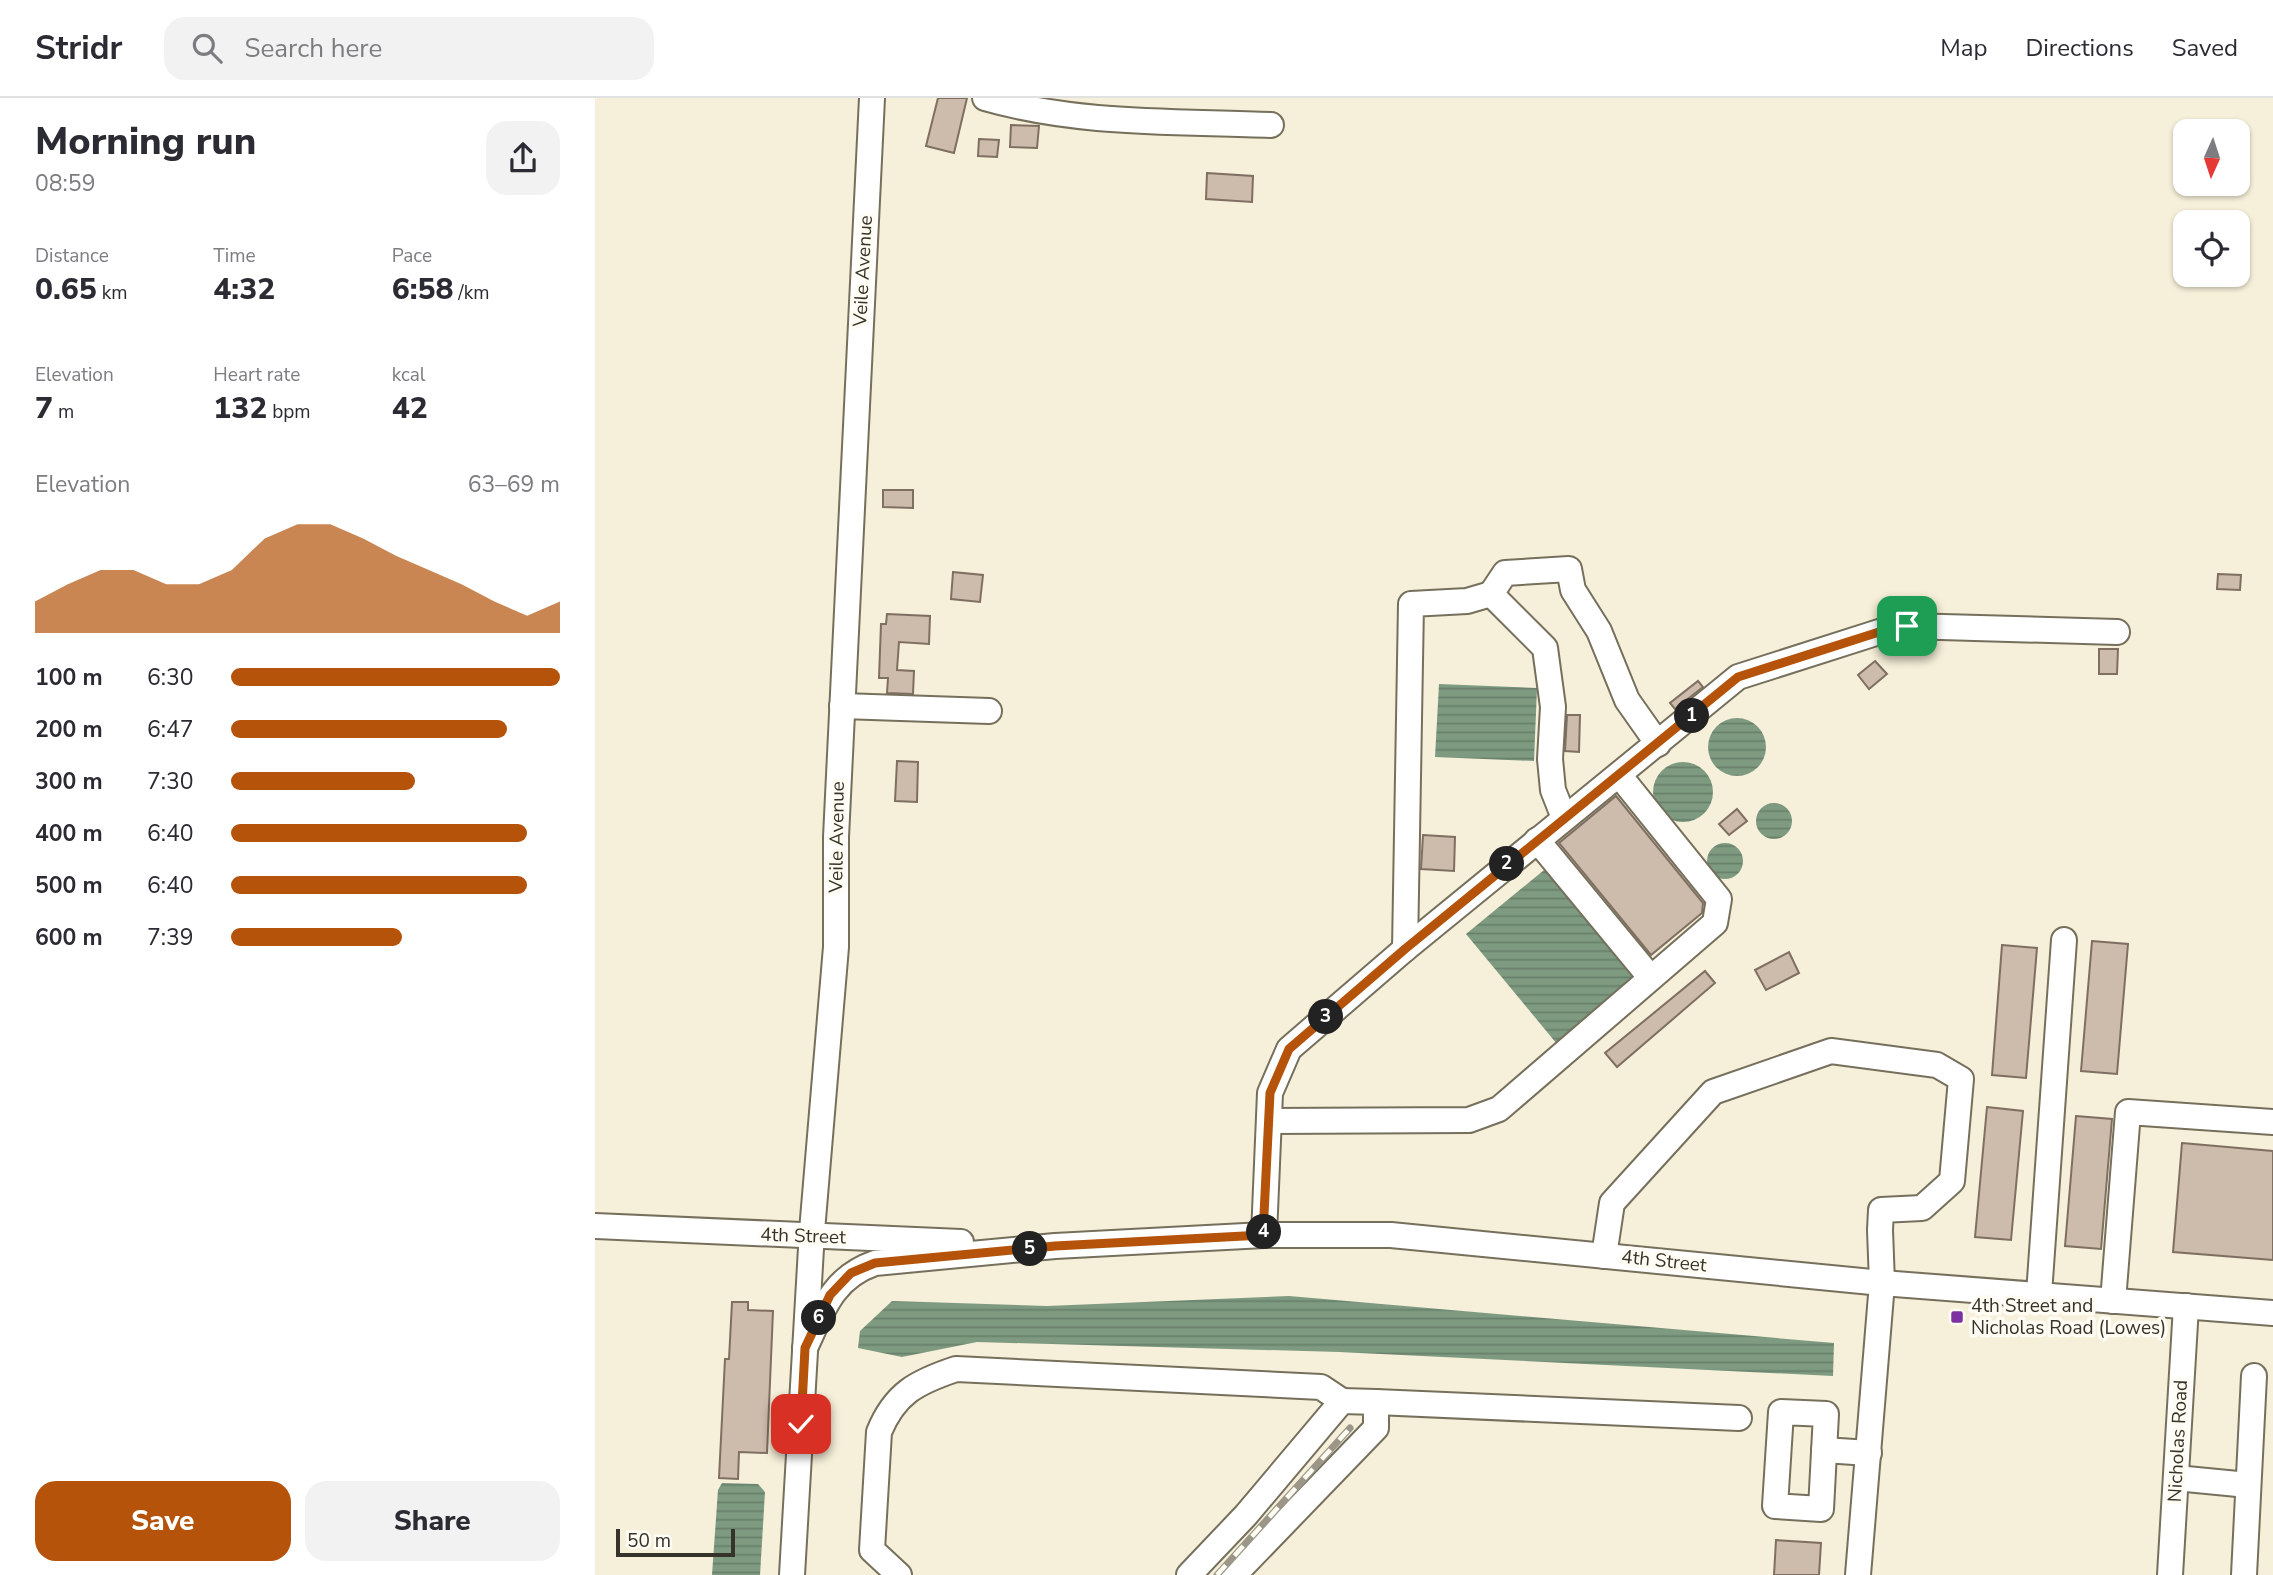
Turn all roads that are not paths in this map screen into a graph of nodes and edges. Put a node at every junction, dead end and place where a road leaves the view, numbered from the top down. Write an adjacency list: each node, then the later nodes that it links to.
1 (871, 98): 6 (street, Veile Avenue)
2 (985, 98): 3 (street)
3 (1272, 125)
4 (1491, 594): 8 (street); 10 (street); 13 (street)
5 (2117, 632): 8 (street)
6 (842, 706): 7 (street); 19 (street, Veile Avenue)
7 (989, 711)
8 (1658, 744): 9 (street)
9 (1619, 775): 10 (street); 14 (street)
10 (1564, 818): 11 (street)
11 (1537, 840): 13 (street); 14 (street)
12 (2064, 940): 23 (street)
13 (1405, 949): 15 (street)
14 (1650, 977): 15 (street)
15 (1270, 1121): 18 (street)
16 (2273, 1122): 24 (street)
17 (595, 1226): 19 (street, 4th Street)
18 (1263, 1235): 20 (street, 4th Street); 21 (street, 4th Street)
19 (811, 1237): 20 (street, 4th Street); 27 (street, Veile Avenue)
20 (1055, 1246): 27 (street)
21 (1604, 1256): 22 (street, 4th Street); 22 (street)
22 (1882, 1283): 23 (street, 4th Street); 33 (street)
23 (2039, 1294): 24 (street, 4th Street)
24 (2113, 1301): 25 (street, 4th Street)
25 (2186, 1306): 26 (street, 4th Street); 34 (street, Nicholas Road)
26 (2273, 1313)
27 (805, 1348): 36 (street, Veile Avenue)
28 (2254, 1376): 35 (street)
29 (1342, 1401): 30 (street); 37 (street); 38 (street)
30 (1376, 1402): 31 (street); 39 (street)
31 (1739, 1418)
32 (1824, 1450): 33 (street)
33 (1869, 1453): 40 (street)
34 (2176, 1478): 35 (street); 41 (street, Nicholas Road)
35 (2248, 1485): 42 (street)
36 (792, 1575)
37 (899, 1575)
38 (1189, 1575)
39 (1234, 1575)
40 (1858, 1575)
41 (2170, 1575)
42 (2243, 1575)

